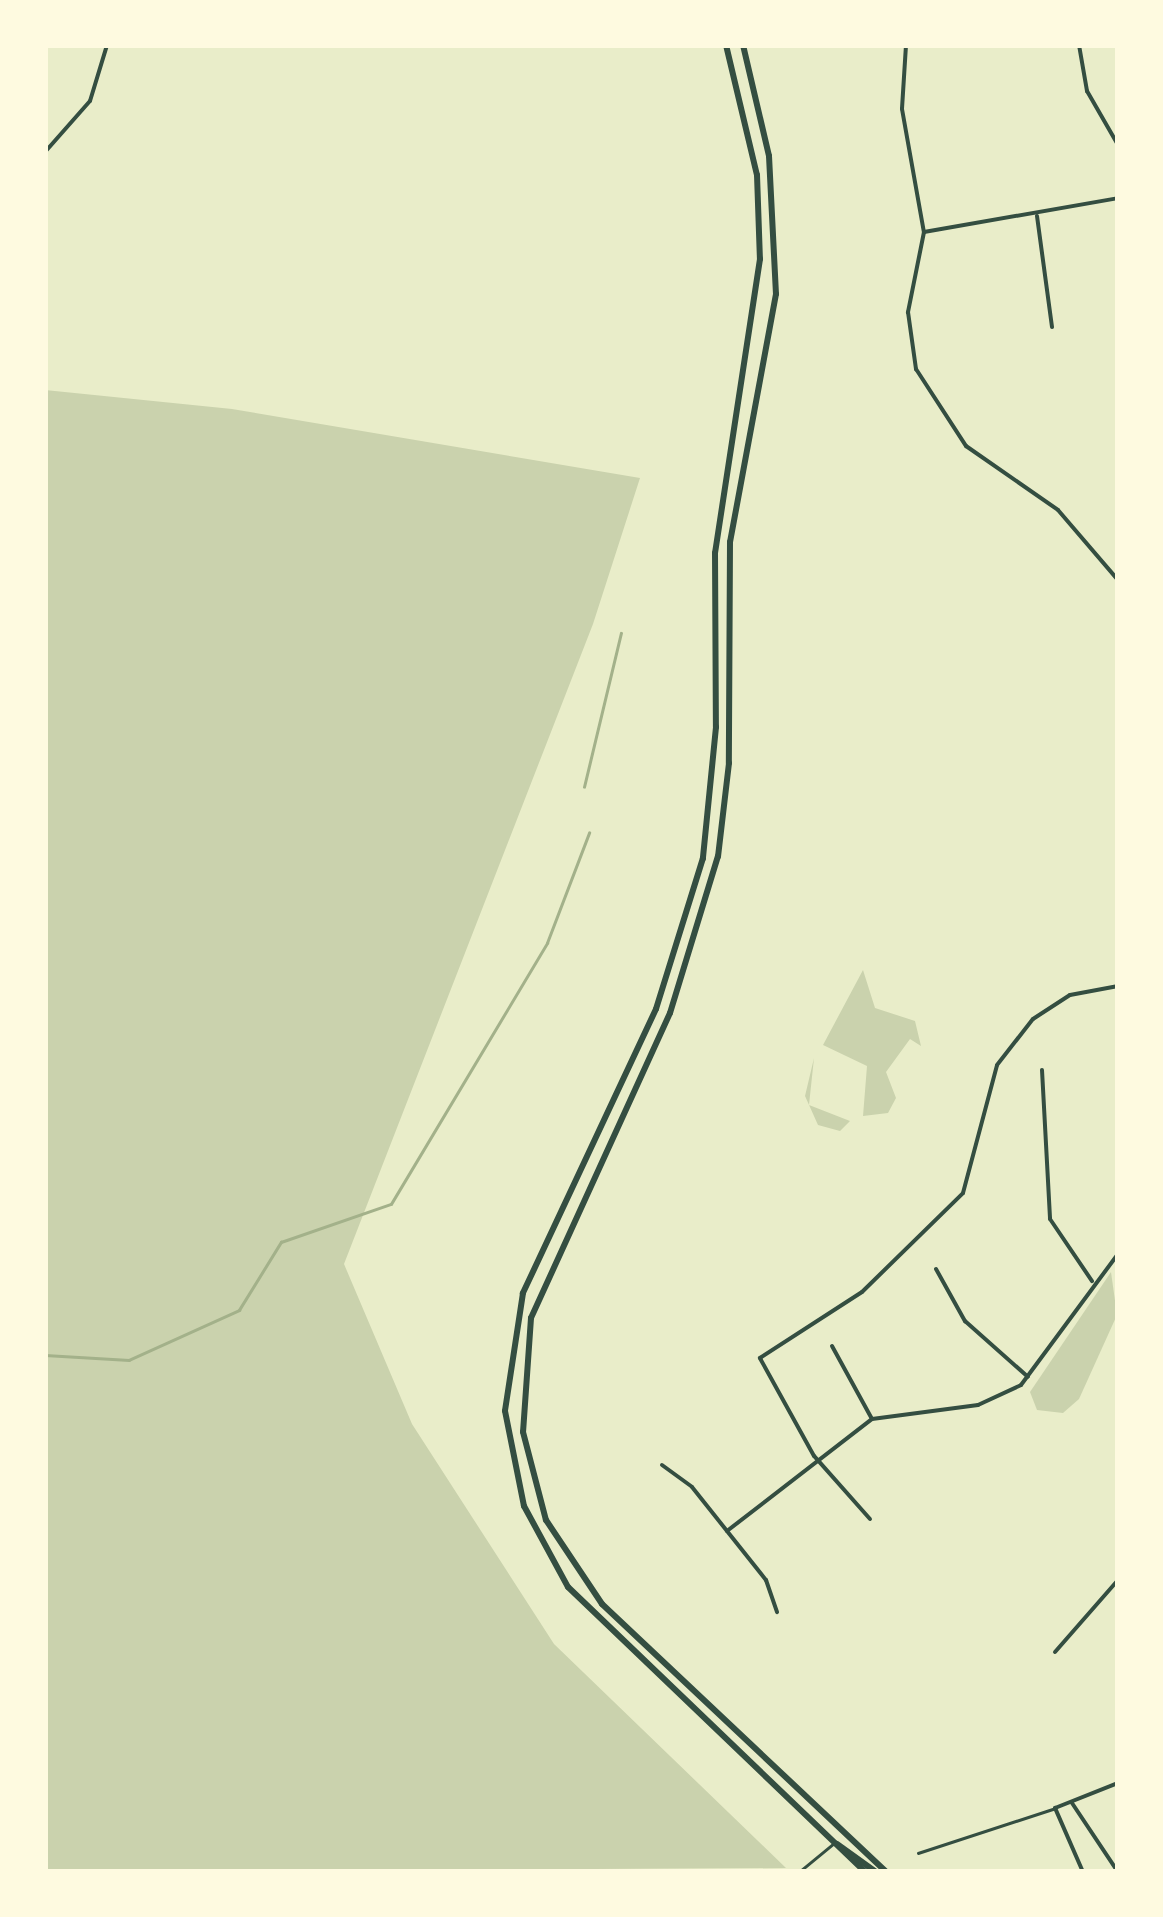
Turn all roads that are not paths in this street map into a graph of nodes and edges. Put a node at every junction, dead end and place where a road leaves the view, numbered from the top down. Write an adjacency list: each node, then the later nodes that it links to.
1 (107, 45): 7 (street)
2 (726, 45): 31 (main road)
3 (743, 45): 36 (main road)
4 (906, 45): 10 (street)
5 (1079, 45): 6 (street)
6 (1118, 146)
7 (45, 152)
8 (1118, 198): 9 (street)
9 (1037, 216): 10 (street); 11 (street)
10 (924, 232): 12 (street)
11 (1052, 327)
12 (1118, 580)
13 (1118, 986): 21 (street)
14 (1042, 1070): 17 (street)
15 (1118, 1254): 17 (street)
16 (936, 1269): 19 (street)
17 (1092, 1281): 19 (street)
18 (832, 1346): 20 (street)
19 (1028, 1377): 20 (street)
20 (872, 1419): 21 (street)
21 (814, 1456): 23 (street); 24 (street)
22 (662, 1464): 24 (street)
23 (870, 1519)
24 (727, 1531): 26 (street)
25 (1118, 1580): 27 (street)
26 (777, 1612)
27 (1054, 1652)
28 (1118, 1783): 29 (street)
29 (1072, 1802): 30 (street); 38 (street)
30 (1055, 1808): 32 (lane); 37 (street)
31 (834, 1843): 33 (lane); 34 (main road); 35 (main road)
32 (918, 1854)
33 (799, 1872)
34 (865, 1872)
35 (876, 1872)
36 (886, 1872)
37 (1083, 1872)
38 (1118, 1872)

